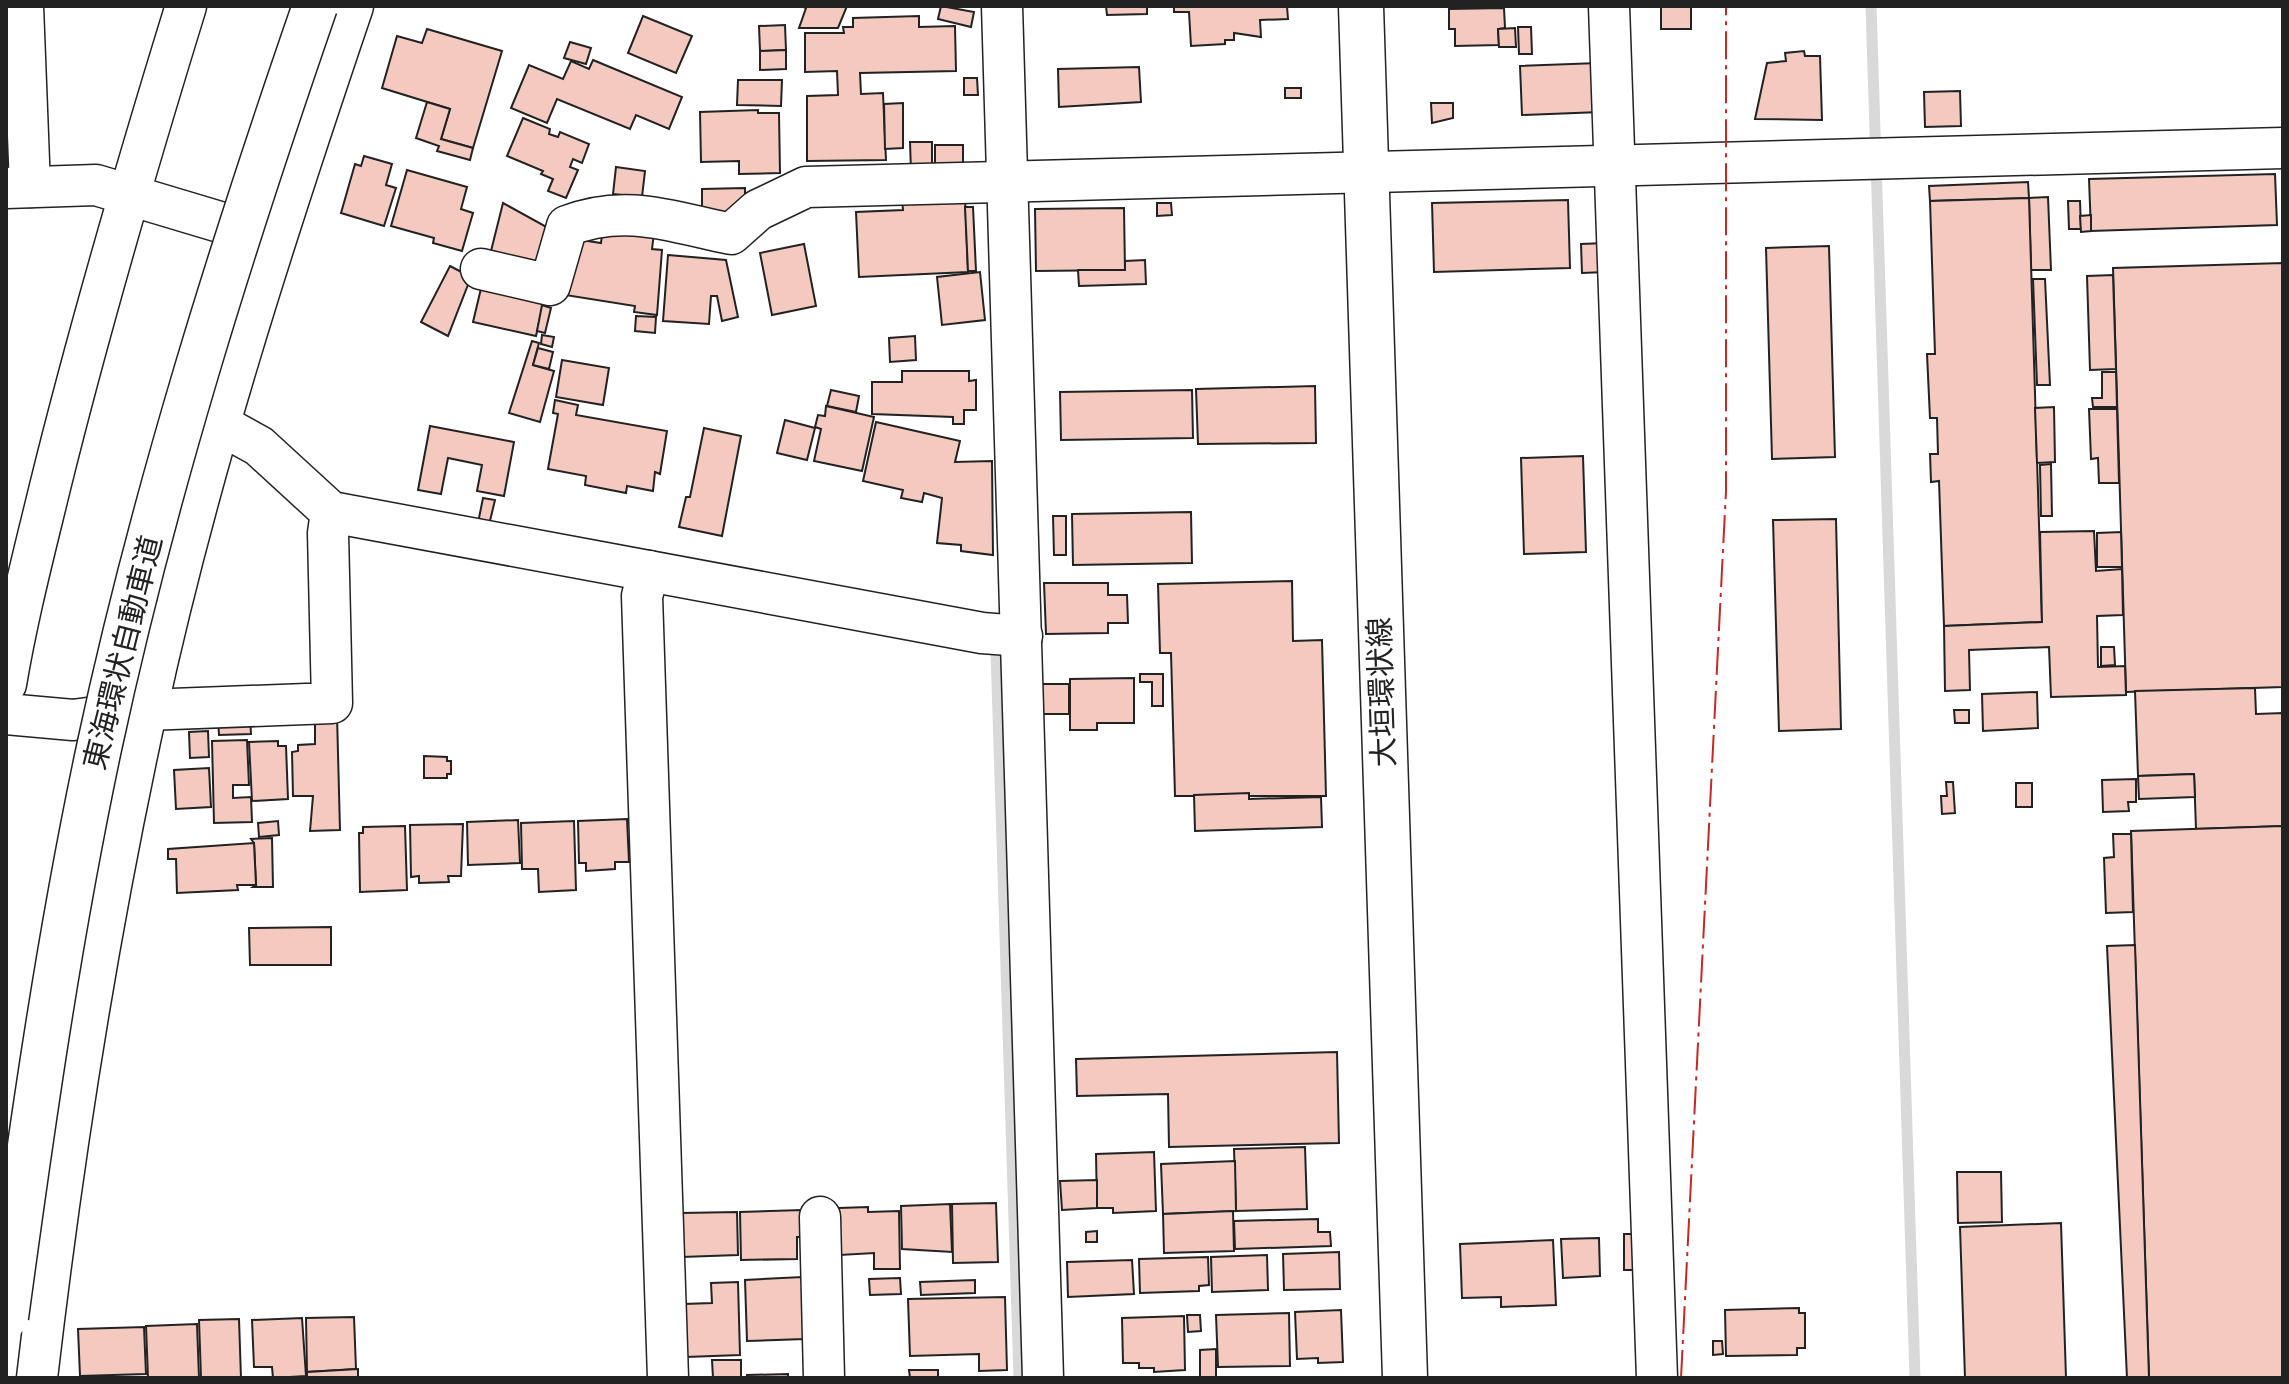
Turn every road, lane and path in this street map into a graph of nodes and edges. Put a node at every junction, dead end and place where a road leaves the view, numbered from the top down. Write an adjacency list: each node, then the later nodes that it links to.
1 (23, 6): 12 (street)
2 (186, 6): 13 (street)
3 (315, 6): 24 (main road, 東海環状自動車道, bridge)
4 (353, 6): 14 (street)
5 (1002, 6): 11 (street)
6 (1361, 6): 10 (main road, 大垣環状線)
7 (1609, 6): 9 (street)
8 (2283, 148): 9 (street)
9 (1612, 167): 10 (street); 30 (street)
10 (1366, 171): 11 (street); 29 (main road, 大垣環状線)
11 (1007, 182): 15 (street); 19 (street)
12 (18, 187): 13 (street)
13 (128, 193): 14 (street); 20 (street)
14 (274, 239): 16 (street)
15 (481, 269)
16 (219, 424): 17 (street); 21 (street)
17 (331, 512): 18 (street); 21 (street)
18 (649, 571): 19 (street); 26 (street)
19 (1022, 636): 28 (street)
20 (6, 684)
21 (146, 710): 22 (street); 25 (street)
22 (6, 714)
23 (820, 1217): 27 (street)
24 (6, 1317)
25 (37, 1378)
26 (668, 1378)
27 (824, 1378)
28 (1043, 1378)
29 (1405, 1378)
30 (1657, 1378)

